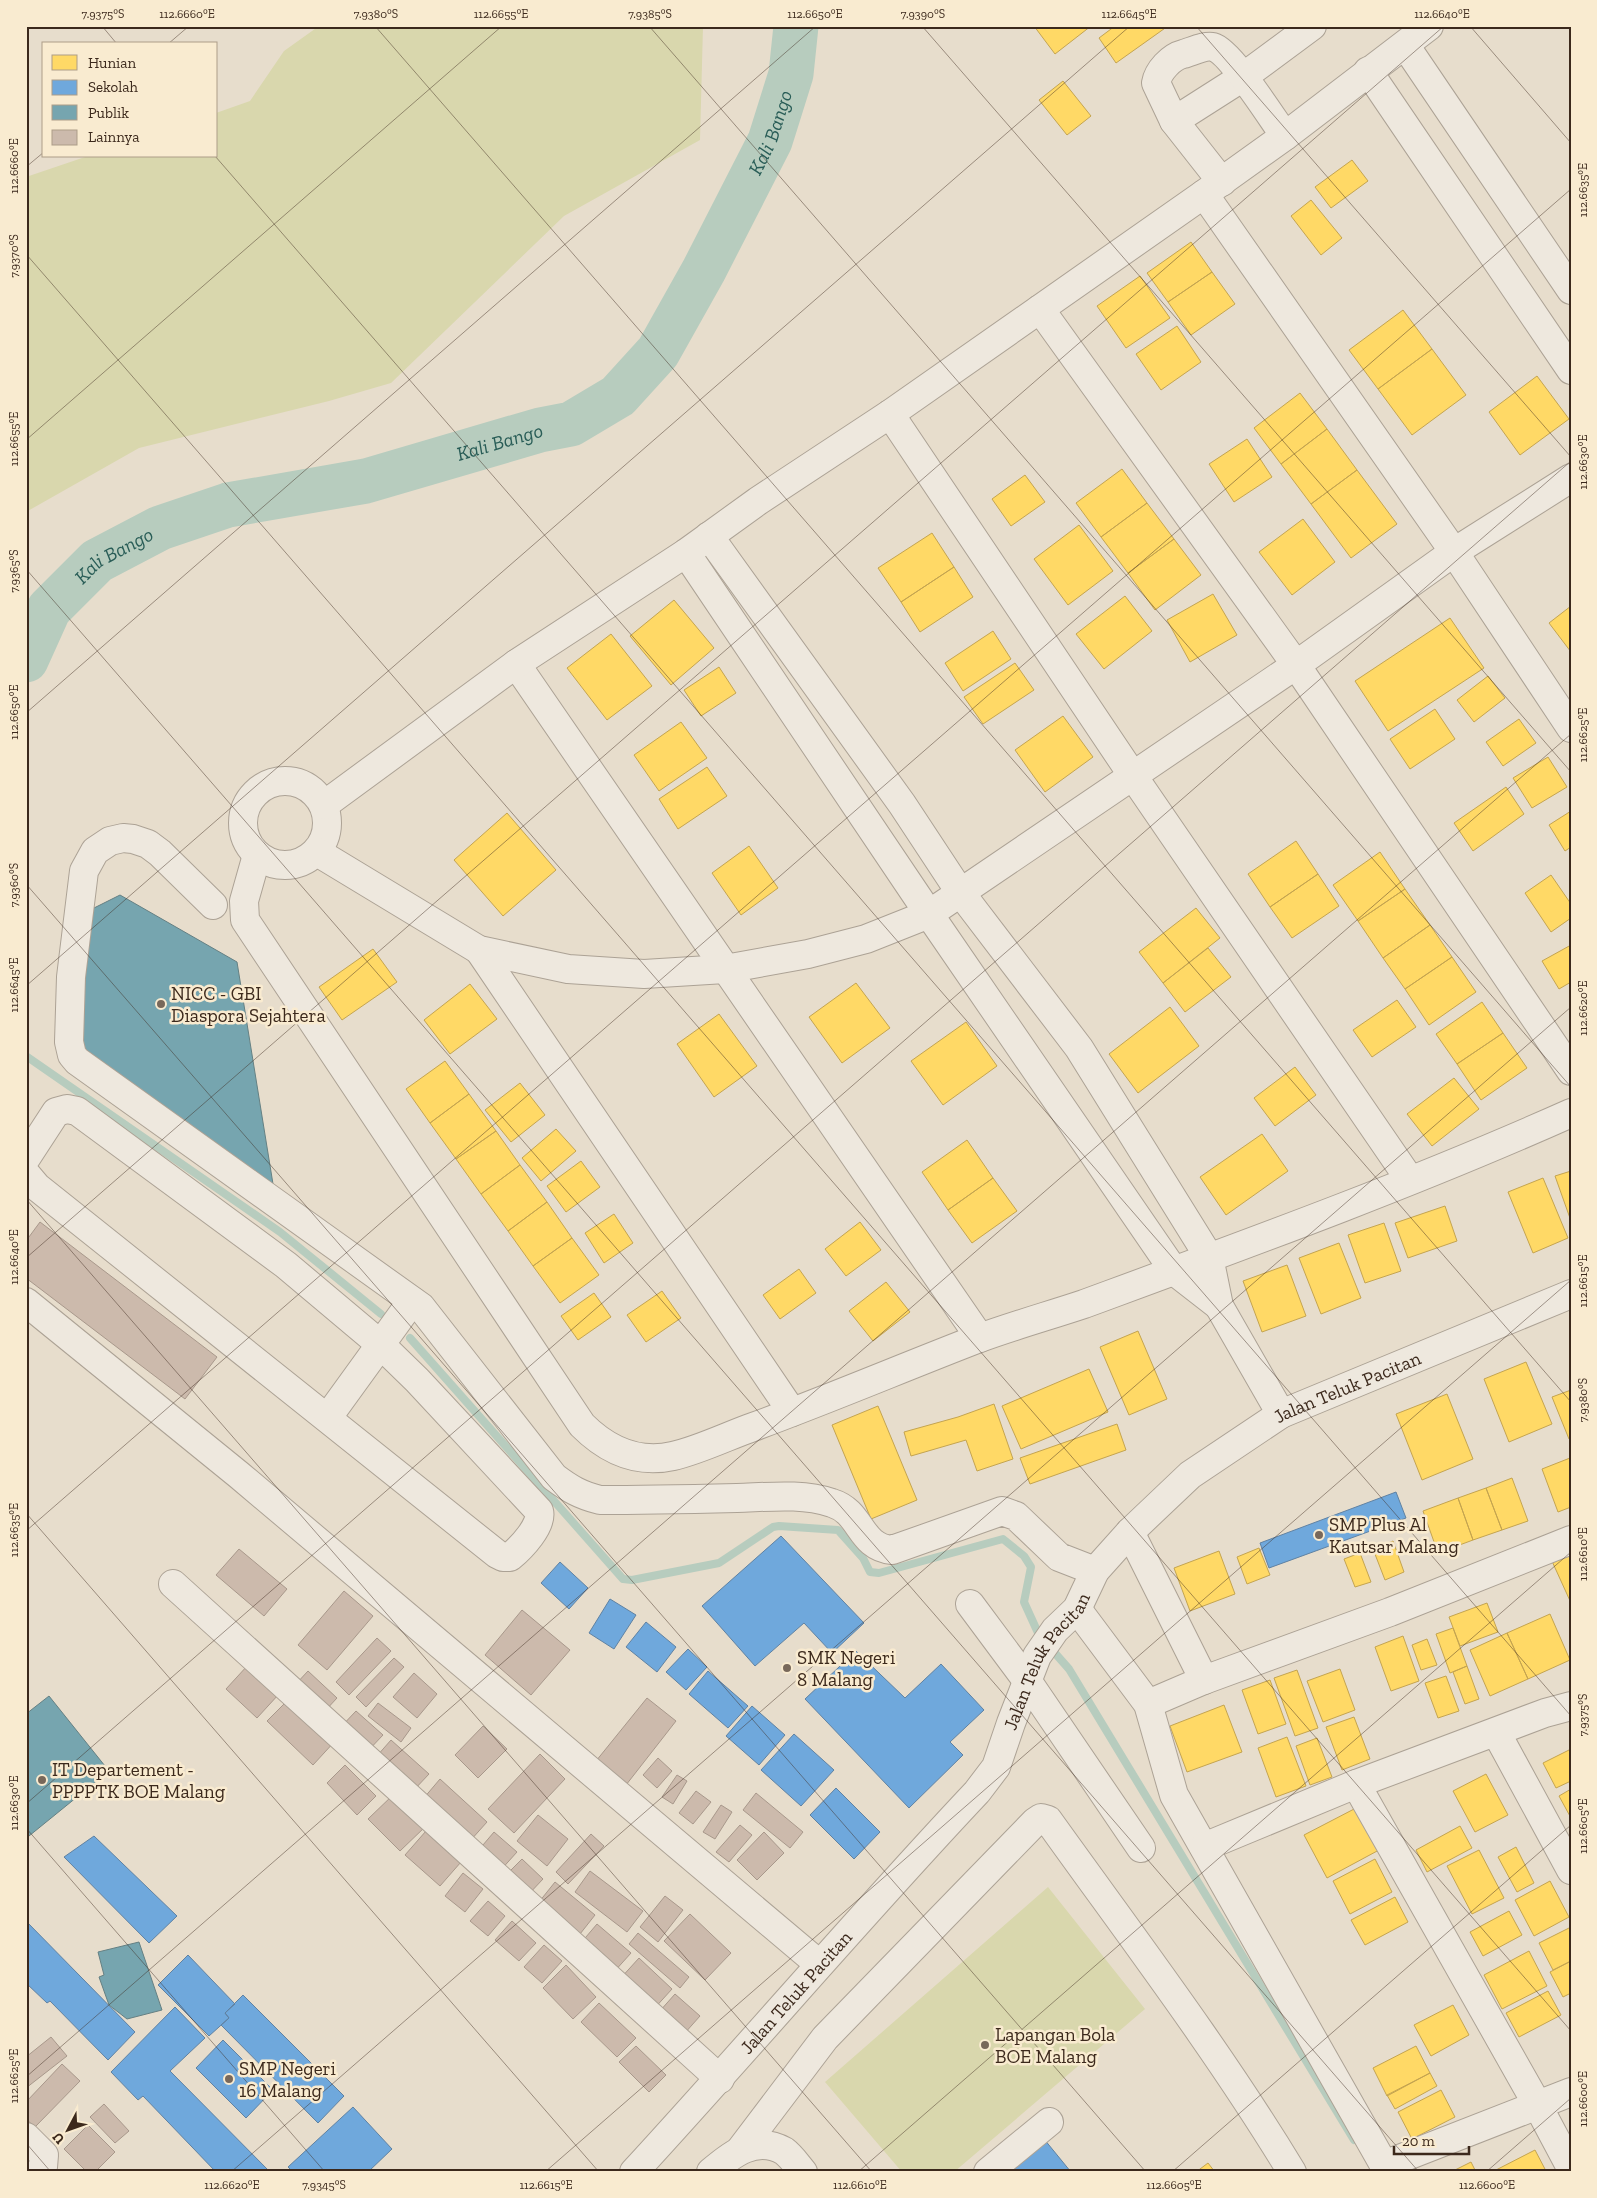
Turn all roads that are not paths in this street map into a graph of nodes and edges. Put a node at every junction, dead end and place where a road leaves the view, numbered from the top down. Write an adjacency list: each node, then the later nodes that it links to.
1 (1312, 26): 5 (street)
2 (1429, 26): 3 (street)
3 (1404, 44): 4 (street); 9 (street)
4 (1368, 71): 7 (street); 11 (street)
5 (1243, 77): 6 (street); 6 (street); 7 (street)
6 (1174, 121): 8 (street)
7 (1285, 136): 8 (street)
8 (1213, 188): 10 (street); 15 (street)
9 (1571, 290)
10 (1040, 309): 12 (street); 18 (street)
11 (1571, 370)
12 (890, 414): 14 (street); 20 (street)
13 (1571, 478): 15 (street)
14 (709, 536): 16 (street); 24 (street)
15 (1454, 552): 18 (street); 19 (street)
16 (686, 553): 17 (street); 26 (street)
17 (516, 664): 21 (street); 28 (street)
18 (1296, 666): 20 (street); 29 (street)
19 (1571, 728)
20 (1133, 776): 24 (street); 33 (street)
21 (324, 805): 22 (street); 23 (street)
22 (317, 852): 23 (street); 27 (street)
23 (256, 855): 42 (street)
24 (960, 892): 26 (street); 34 (street)
25 (213, 905): 37 (street)
26 (929, 914): 28 (street); 35 (street)
27 (479, 950): 28 (street); 42 (street)
28 (726, 969): 40 (street)
29 (1571, 1071)
30 (1571, 1112): 33 (street)
31 (26, 1158): 41 (street)
32 (26, 1174): 44 (street)
33 (1410, 1180): 34 (street)
34 (1209, 1258): 35 (street); 39 (street)
35 (1174, 1271): 39 (street); 40 (street)
36 (1571, 1294): 43 (street, Jalan Teluk Pacitan)
37 (412, 1301): 41 (street); 47 (street)
38 (26, 1302): 60 (street)
39 (1219, 1306): 43 (street)
40 (980, 1338): 42 (street)
41 (380, 1344): 44 (street); 44 (street)
42 (792, 1412)
43 (1281, 1414): 45 (street, Jalan Teluk Pacitan)
44 (328, 1417)
45 (1130, 1532): 47 (street, Jalan Teluk Pacitan); 52 (street)
46 (1571, 1540): 52 (street)
47 (1095, 1571): 50 (street, Jalan Teluk Pacitan)
48 (173, 1584): 61 (street)
49 (970, 1604): 51 (street)
50 (1077, 1608): 51 (street, Jalan Teluk Pacitan); 53 (street)
51 (1038, 1668): 58 (street); 60 (street, Jalan Teluk Pacitan)
52 (1204, 1680): 53 (street)
53 (1148, 1704): 57 (street)
54 (1571, 1706): 55 (street)
55 (1496, 1732): 56 (street); 59 (street)
56 (1356, 1784): 57 (street); 63 (street)
57 (1204, 1847): 67 (street)
58 (1141, 1848)
59 (1571, 1870)
60 (820, 1964): 61 (street, Jalan Teluk Pacitan)
61 (720, 2079): 70 (street, Jalan Teluk Pacitan)
62 (1571, 2092): 63 (street)
63 (1538, 2106): 67 (street); 68 (street)
64 (1048, 2122): 73 (street)
65 (26, 2137): 69 (street)
66 (741, 2149): 71 (street); 72 (street); 74 (street)
67 (1386, 2168)
68 (1571, 2168)
69 (39, 2172)
70 (634, 2172)
71 (711, 2172)
72 (802, 2172)
73 (988, 2172)
74 (1292, 2172)

